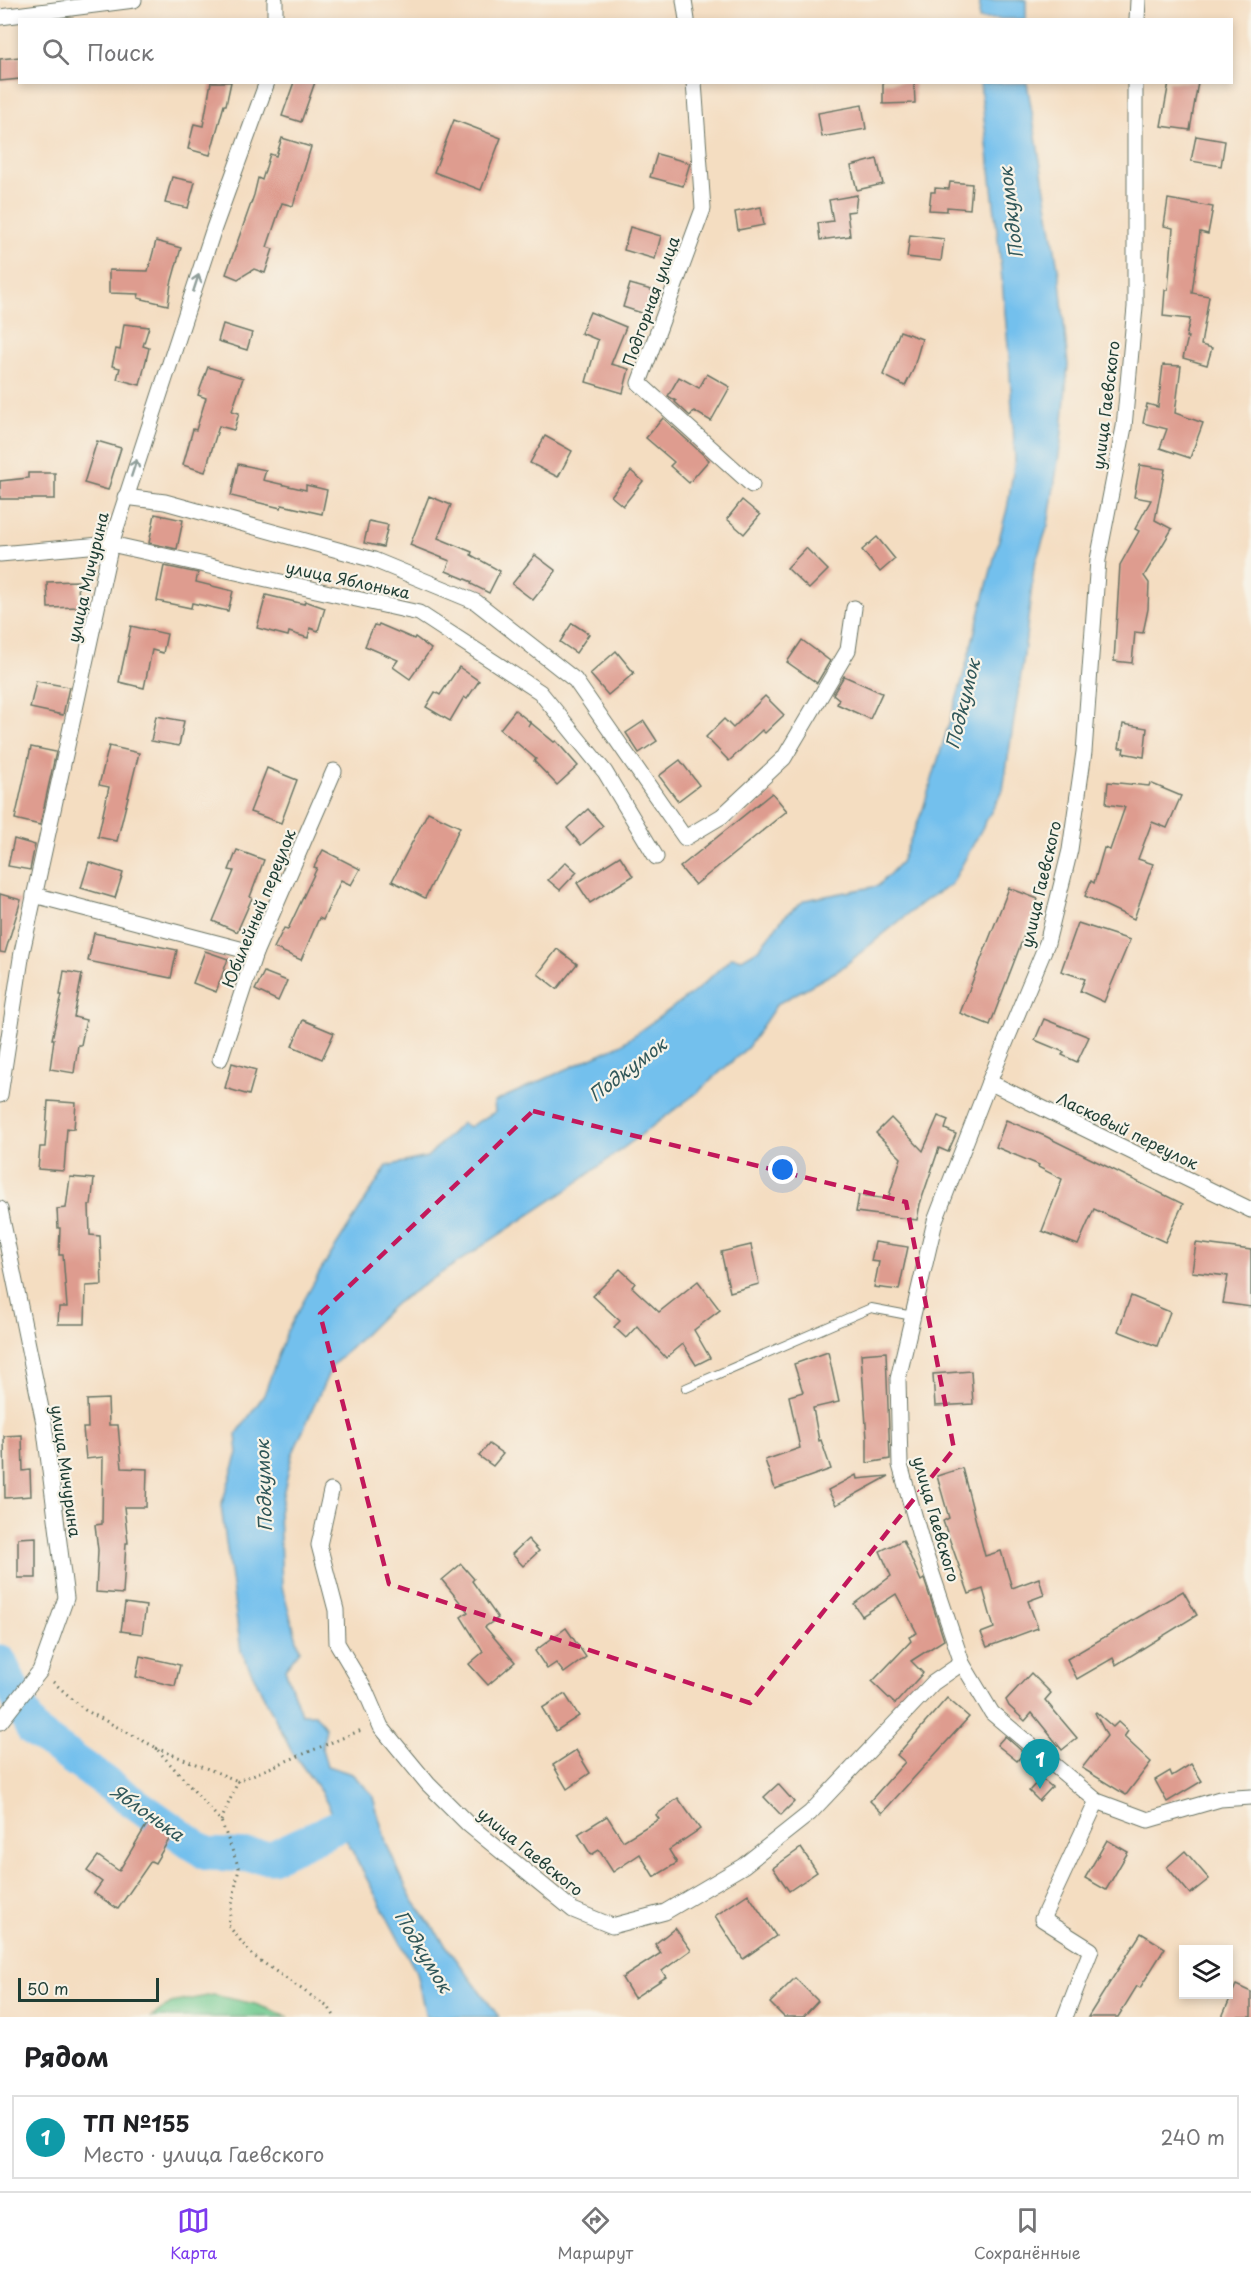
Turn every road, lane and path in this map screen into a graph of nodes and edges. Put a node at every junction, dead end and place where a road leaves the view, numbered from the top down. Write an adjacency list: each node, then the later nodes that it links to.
1 (135, 0): 5 (street)
2 (275, 0): 6 (street)
3 (684, 0): 7 (street)
4 (1138, 0): 8 (street)
5 (0, 17)
6 (275, 18)
7 (687, 18)
8 (1137, 18)
9 (266, 84): 13 (street, улица Мичурина, one-way to 9)
10 (694, 84): 12 (street, Подгорная улица)
11 (1135, 84): 22 (street, улица Гаевского)
12 (752, 485)
13 (125, 497): 14 (street, улица Мичурина); 16 (street, улица Яблонька)
14 (111, 544): 15 (street, улица Яблонька); 18 (street, улица Яблонька); 19 (street, улица Мичурина)
15 (0, 554)
16 (854, 608)
17 (334, 771): 20 (street, Юбилейный переулок)
18 (656, 857)
19 (34, 895): 20 (street); 23 (street, улица Мичурина)
20 (255, 953): 21 (street, Юбилейный переулок)
21 (220, 1059)
22 (988, 1082): 25 (street, Ласковый переулок); 26 (street, улица Гаевского)
23 (0, 1095)
24 (0, 1209): 30 (street, улица Мичурина)
25 (1251, 1210)
26 (913, 1316): 27 (lane); 29 (street, улица Гаевского)
27 (686, 1388)
28 (331, 1491): 32 (street, улица Гаевского)
29 (962, 1663): 32 (street, улица Гаевского); 36 (street, улица Гаевского)
30 (40, 1671): 31 (street, улица Мичурина); 33 (path)
31 (0, 1722)
32 (379, 1722): 34 (path)
33 (154, 1748): 34 (path); 37 (path)
34 (238, 1781): 37 (path)
35 (1251, 1797): 36 (street, улица Гаевского)
36 (1097, 1801): 39 (street)
37 (221, 1821): 38 (path)
38 (335, 2017)
39 (1065, 2017)

